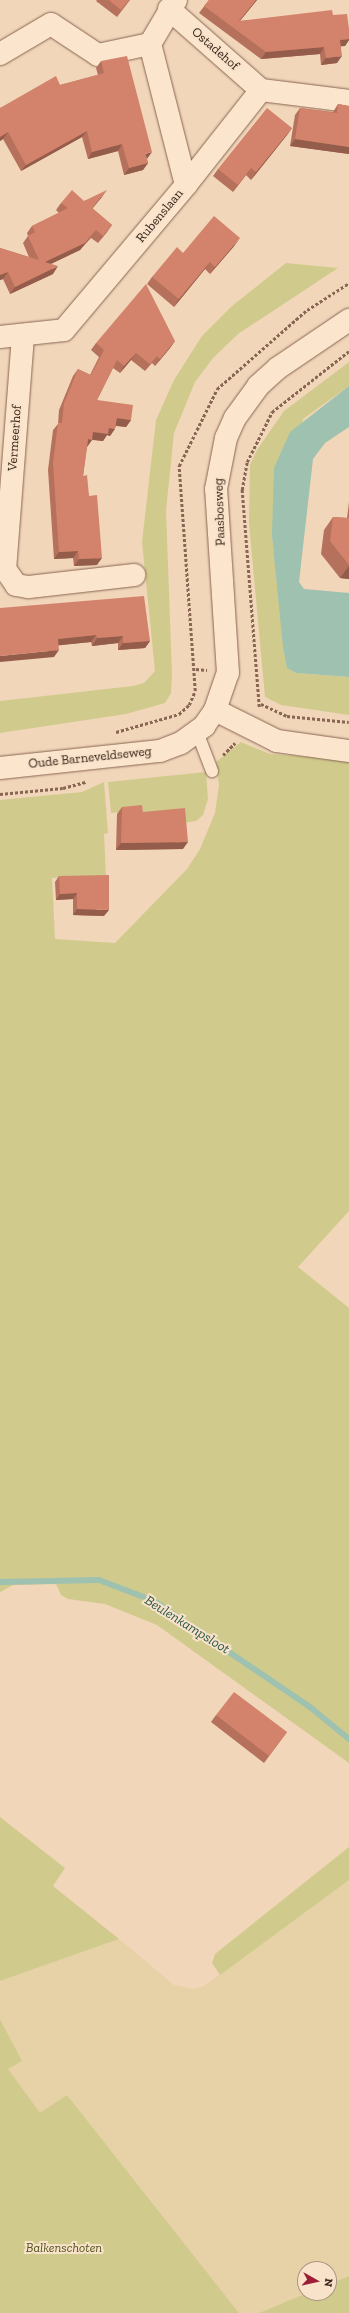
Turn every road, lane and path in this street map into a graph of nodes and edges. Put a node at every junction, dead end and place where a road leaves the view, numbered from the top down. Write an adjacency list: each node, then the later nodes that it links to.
1 (173, 4): 2 (street); 4 (street, Ostadehof)
2 (150, 44): 3 (street); 6 (street, Rubenslaan)
3 (0, 54)
4 (261, 90): 5 (street); 6 (street)
5 (349, 101)
6 (186, 185): 8 (street, Rubenslaan)
7 (349, 320): 13 (street, Paasbosweg)
8 (23, 336): 9 (street, Rubenslaan); 11 (street, Vermeerhof)
9 (0, 337)
10 (349, 351): 14 (path, Paasbosweg)
11 (134, 575)
12 (196, 669): 16 (path, Oude Barneveldseweg)
13 (215, 710): 15 (street, Oude Barneveldseweg); 17 (street)
14 (349, 722)
15 (197, 732): 18 (street, Oude Barneveldseweg); 19 (lane)
16 (110, 734)
17 (349, 751)
18 (0, 768)
19 (212, 771)

